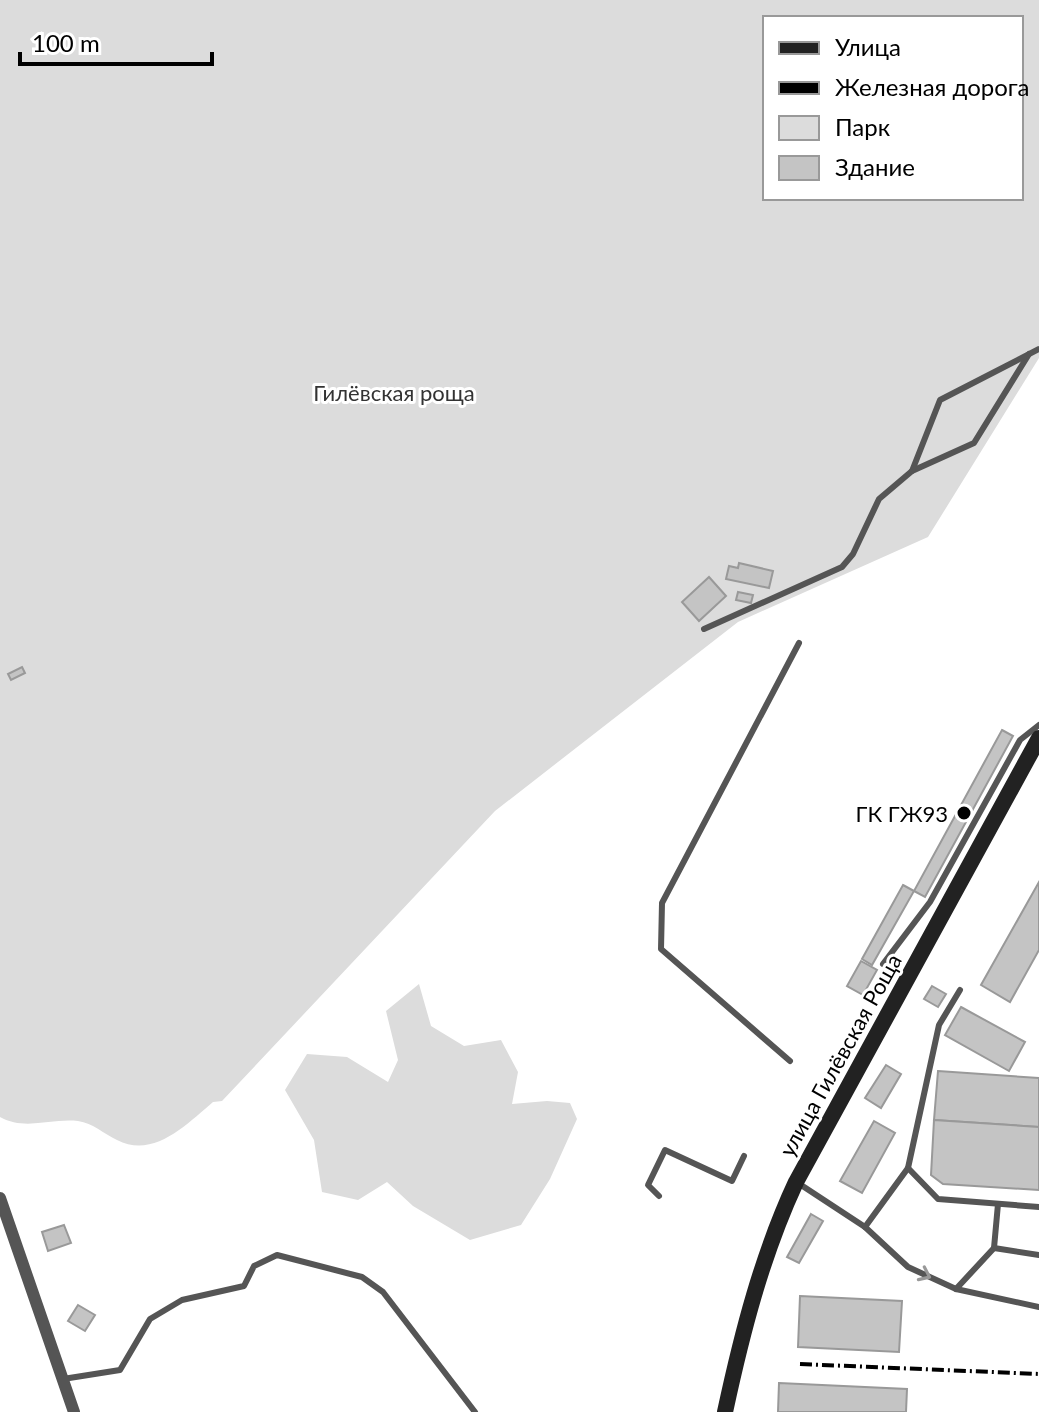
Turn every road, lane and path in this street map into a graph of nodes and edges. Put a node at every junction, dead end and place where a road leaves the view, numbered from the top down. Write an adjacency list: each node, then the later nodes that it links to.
1 (1039, 349): 2 (lane)
2 (1030, 351): 3 (lane); 3 (lane)
3 (912, 471): 4 (lane)
4 (704, 629)
5 (799, 643): 10 (lane)
6 (1039, 725): 8 (lane)
7 (1039, 738): 13 (street, улица Гилёвская Роща)
8 (883, 964)
9 (960, 990): 12 (lane)
10 (790, 1061)
11 (744, 1156): 14 (lane)
12 (908, 1168): 16 (lane); 18 (lane)
13 (796, 1182): 18 (lane); 26 (street, улица Гилёвская Роща)
14 (659, 1196)
15 (0, 1198): 23 (street)
16 (998, 1204): 17 (lane); 19 (lane)
17 (1039, 1207)
18 (865, 1227): 21 (lane, one-way to 21)
19 (994, 1248): 20 (lane); 21 (lane)
20 (1039, 1255)
21 (956, 1289): 22 (lane)
22 (1039, 1307)
23 (63, 1379): 24 (street); 25 (lane)
24 (74, 1412)
25 (475, 1412)
26 (725, 1412)

